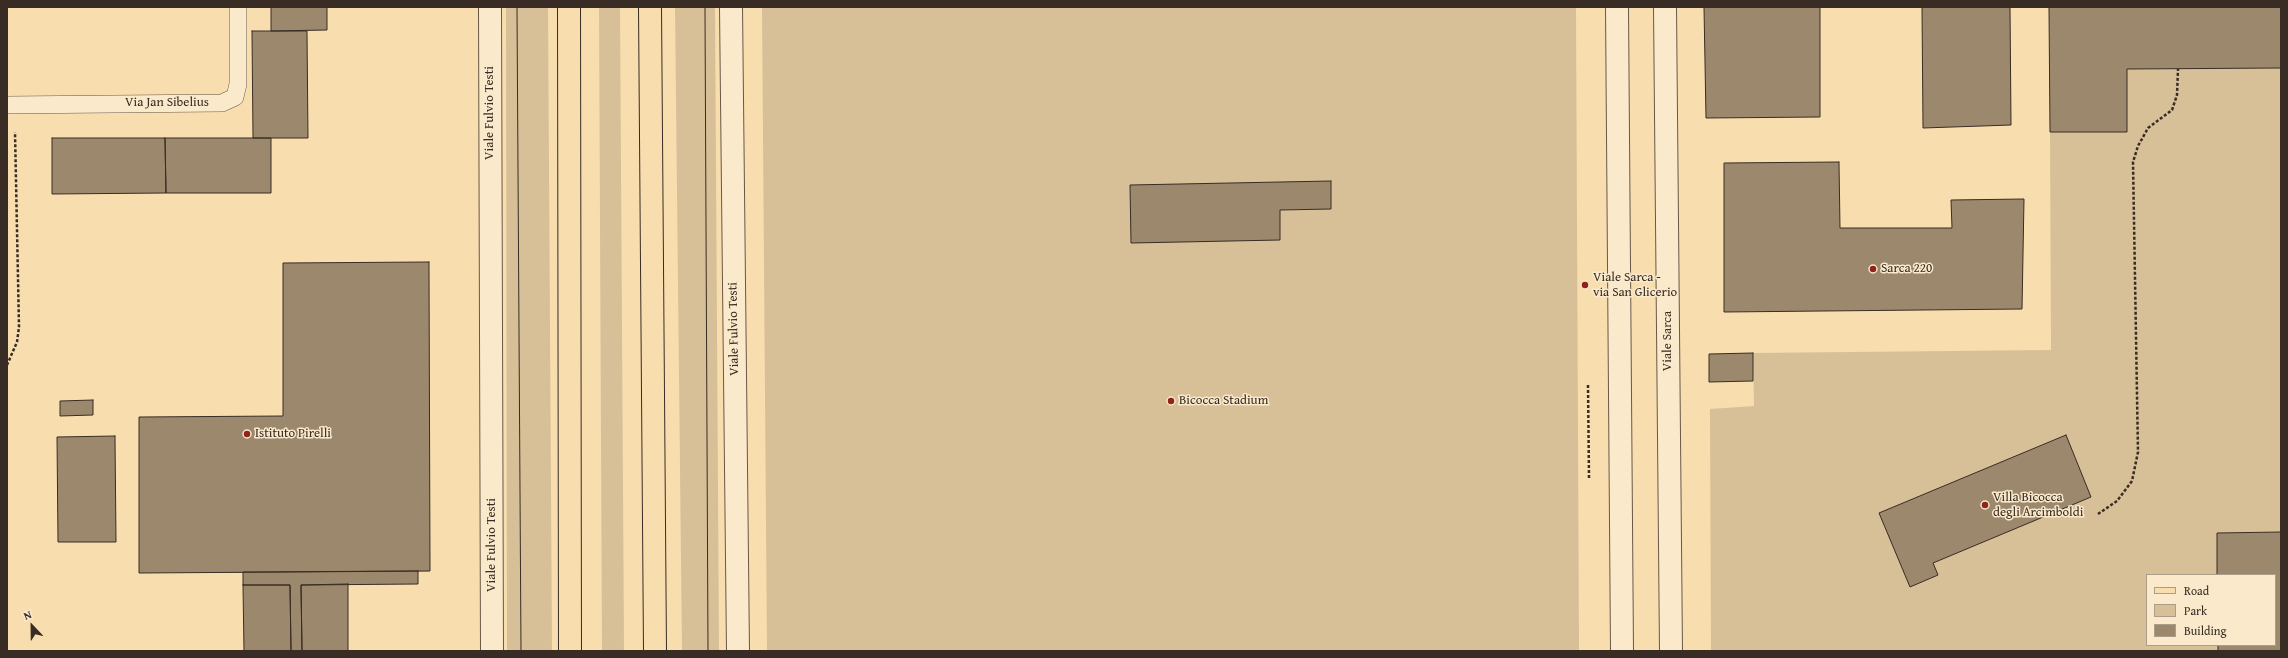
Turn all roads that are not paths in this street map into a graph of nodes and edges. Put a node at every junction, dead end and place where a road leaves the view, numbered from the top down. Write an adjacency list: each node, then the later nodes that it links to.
1 (238, 7): 8 (lane, Via Jan Sibelius)
2 (490, 7): 9 (street, Viale Fulvio Testi)
3 (569, 7): 10 (main road)
4 (650, 7): 11 (main road)
5 (731, 7): 12 (street, Viale Fulvio Testi)
6 (1617, 7): 13 (street)
7 (1665, 7): 14 (street, Viale Sarca)
8 (8, 104)
9 (492, 651)
10 (570, 651)
11 (655, 651)
12 (738, 651)
13 (1622, 651)
14 (1671, 651)

